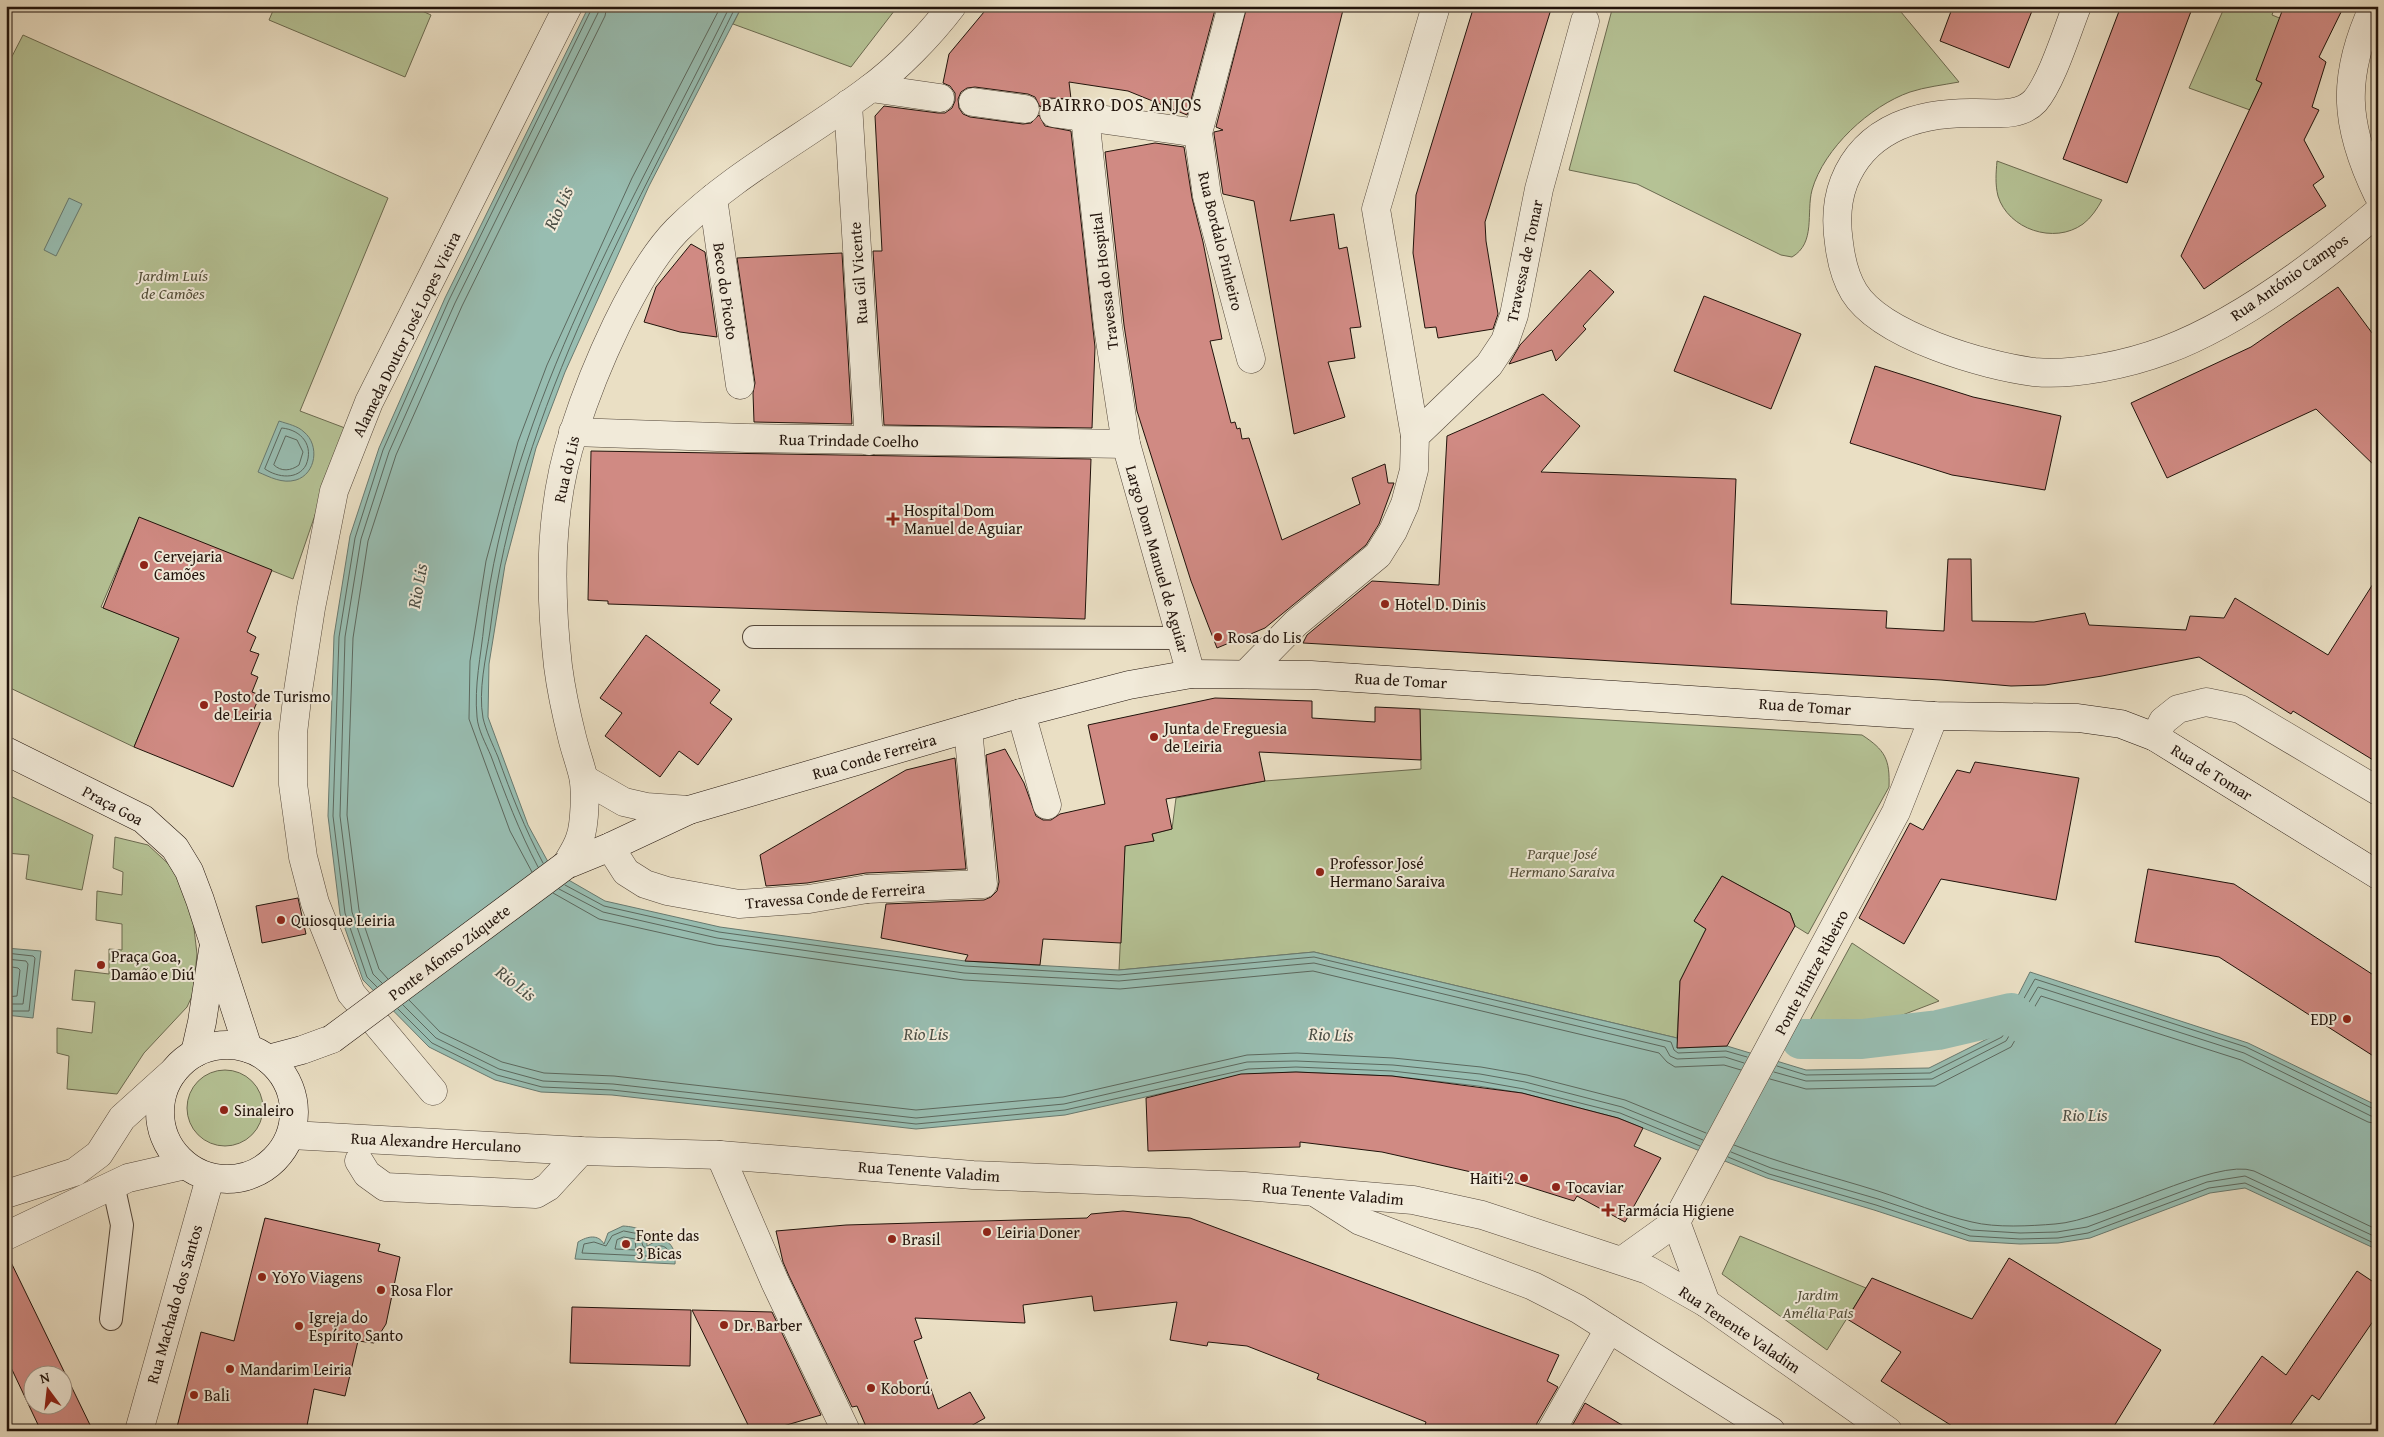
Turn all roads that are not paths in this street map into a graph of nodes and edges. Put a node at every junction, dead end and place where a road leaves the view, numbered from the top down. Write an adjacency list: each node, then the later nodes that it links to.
1 (568, 6): 45 (street, Alameda Doutor José Lopes Vieira)
2 (952, 6): 8 (street, Rua do Lis)
3 (1232, 6): 15 (street, Rua Bordalo Pinheiro)
4 (1436, 6): 22 (street)
5 (2077, 6): 18 (street, Rua António Campos)
6 (2374, 6): 16 (street)
7 (1585, 21): 22 (street, Travessa de Tomar)
8 (871, 88): 9 (street); 11 (street, Rua do Lis)
9 (940, 98)
10 (973, 102): 12 (street)
11 (848, 104): 17 (street, Rua do Lis); 23 (street, Rua Gil Vicente)
12 (1025, 109)
13 (1054, 113): 14 (street)
14 (1084, 117): 15 (street); 24 (street, Travessa do Hospital)
15 (1198, 133): 19 (street, Rua Bordalo Pinheiro)
16 (2378, 195)
17 (713, 198): 20 (street, Beco do Picoto); 21 (street, Rua do Lis)
18 (2378, 212)
19 (1251, 360)
20 (740, 385)
21 (573, 432): 23 (street, Rua Trindade Coelho); 34 (street, Rua do Lis)
22 (1415, 436): 28 (street)
23 (869, 441): 24 (street, Rua Trindade Coelho)
24 (1126, 444): 26 (street, Largo Dom Manuel de Aguiar)
25 (754, 637): 26 (lane)
26 (1181, 638): 27 (street, Largo Dom Manuel de Aguiar)
27 (1191, 674): 28 (street, Rua de Tomar); 29 (street, Rua Conde Ferreira)
28 (1246, 674): 30 (street, Rua de Tomar)
29 (1021, 713): 31 (street, Rua Conde Ferreira); 36 (street)
30 (1934, 716): 32 (street, Rua de Tomar); 55 (street, Ponte Hintze Ribeiro)
31 (968, 728): 37 (street, Rua Conde Ferreira); 38 (street, Travessa Conde de Ferreira)
32 (2155, 737): 35 (street); 40 (street, Rua de Tomar)
33 (6, 750): 41 (street, Praça Goa)
34 (584, 779): 37 (street); 39 (street, Rua do Lis)
35 (2378, 792)
36 (1046, 805)
37 (689, 810): 38 (street, Rua Conde Ferreira)
38 (610, 847): 39 (street, Rua Conde Ferreira)
39 (566, 865): 43 (street, Ponte Afonso Zúquete, bridge)
40 (2378, 875)
41 (214, 944): 42 (street, Praça Goa); 43 (street, Praça Goa)
42 (195, 1053): 43 (street); 44 (street)
43 (258, 1053): 46 (street)
44 (173, 1072): 50 (street); 54 (street)
45 (433, 1091)
46 (291, 1135): 47 (street, Rua Alexandre Herculano); 51 (street)
47 (581, 1151): 48 (street, Rua Alexandre Herculano); 49 (street, Rua Alexandre Herculano)
48 (720, 1155): 53 (street, Rua Tenente Valadim); 62 (street)
49 (359, 1161)
50 (185, 1165): 51 (street); 52 (street)
51 (210, 1178): 61 (street, Rua Machado dos Santos)
52 (113, 1184): 56 (street); 59 (lane)
53 (1316, 1193): 57 (street, Rua Tenente Valadim); 60 (street)
54 (6, 1194)
55 (1676, 1222): 57 (street, Ponte Hintze Ribeiro); 58 (street)
56 (6, 1236)
57 (1623, 1260): 58 (street, Rua Tenente Valadim)
58 (1706, 1302): 65 (street, Rua Tenente Valadim)
59 (111, 1319)
60 (1609, 1328): 63 (street); 64 (street)
61 (139, 1431)
62 (846, 1431)
63 (1551, 1431)
64 (1771, 1431)
65 (1888, 1431)

